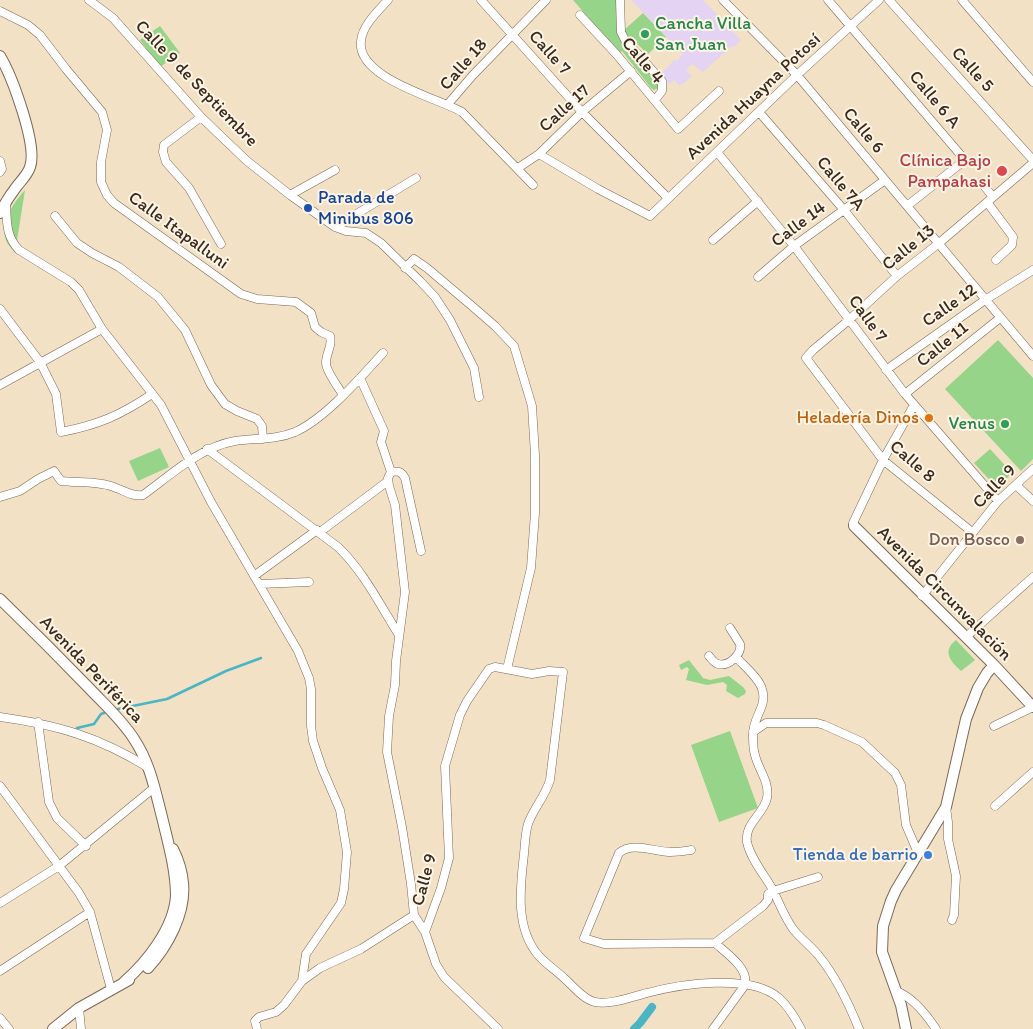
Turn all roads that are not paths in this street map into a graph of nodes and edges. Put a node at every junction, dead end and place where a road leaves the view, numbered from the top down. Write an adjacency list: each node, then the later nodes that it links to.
1 (89, 0): 24 (street, Calle 9 de Septiembre)
2 (388, 0): 21 (street)
3 (481, 0): 14 (street)
4 (546, 0): 14 (street, Calle 18)
5 (620, 0): 20 (street)
6 (722, 0): 17 (street, Calle 6)
7 (828, 0): 13 (street)
8 (879, 0): 13 (street, Avenida Huayna Potosí)
9 (889, 0): 28 (street, Calle 5)
10 (962, 0): 18 (street)
11 (0, 11): 68 (street, Calle Itapalluni)
12 (580, 15): 16 (street, Calle 4)
13 (851, 26): 17 (street, Avenida Huayna Potosí); 41 (street, Calle 6 A)
14 (512, 34): 21 (street, Calle 18); 22 (street, Calle 7)
15 (0, 56): 39 (main road)
16 (631, 72): 20 (street, Calle 4); 22 (street, Calle 17)
17 (798, 75): 23 (street, Avenida Huayna Potosí); 33 (street, Calle 6)
18 (1033, 82)
19 (719, 91): 20 (street, Calle 4)
20 (655, 100)
21 (448, 104): 29 (street, Calle 18)
22 (582, 112): 26 (street, Calle 17); 37 (street, Calle 7)
23 (759, 112): 25 (street, Avenida Huayna Potosí); 42 (street, Calle 7A)
24 (201, 117): 36 (street, Calle 9 de Septiembre); 47 (street)
25 (717, 152): 37 (street, Avenida Huayna Potosí); 40 (street, Calle 7)
26 (539, 154): 29 (street, Calle 17); 37 (street, Avenida Huayna Potosí)
27 (0, 161): 31 (street)
28 (1033, 162): 38 (street, Calle 13)
29 (518, 168): 35 (street, Calle 18)
30 (335, 170): 36 (street)
31 (0, 172)
32 (416, 178): 45 (street)
33 (885, 180): 41 (street, Calle 6); 42 (street, Calle 14)
34 (981, 182): 38 (street)
35 (533, 185)
36 (290, 195): 45 (street, Calle 9 de Septiembre)
37 (668, 198)
38 (990, 200): 48 (street, Calle 13); 50 (street)
39 (6, 201): 43 (main road); 59 (street)
40 (758, 202): 46 (street); 49 (street, Calle 7)
41 (907, 206): 48 (street, Calle 6)
42 (844, 210): 49 (street, Calle 14); 53 (street, Calle 7A)
43 (0, 213)
44 (55, 216): 72 (street)
45 (335, 227): 51 (street, Calle 9 de Septiembre)
46 (713, 240)
47 (221, 244)
48 (938, 244): 53 (street, Calle 13); 55 (street, Calle 6)
49 (794, 246): 54 (street, Calle 14); 58 (street, Calle 7)
50 (996, 260)
51 (406, 268): 70 (street, Calle 9 de Septiembre); 99 (street)
52 (1033, 270): 55 (street, Calle 12)
53 (897, 276): 58 (street, Calle 13)
54 (758, 277)
55 (985, 300): 57 (street, Calle 6); 64 (street, Calle 12)
56 (0, 309): 63 (street)
57 (1000, 318): 61 (street, Calle 6); 69 (street, Calle 11)
58 (849, 320): 62 (street, Calle 13); 64 (street, Calle 7)
59 (102, 329): 63 (street); 67 (street)
60 (383, 353): 65 (street)
61 (1033, 356)
62 (806, 358): 74 (street, Calle 8)
63 (40, 362): 66 (street); 67 (street)
64 (886, 370): 69 (street, Calle 7)
65 (360, 378): 68 (street); 77 (street)
66 (0, 385)
67 (152, 394): 75 (street)
68 (343, 394): 72 (street)
69 (905, 394): 71 (street, Calle 7)
70 (479, 397)
71 (914, 405): 74 (street); 82 (street, Calle 7)
72 (263, 438): 73 (street)
73 (208, 449): 75 (street); 84 (street)
74 (884, 460): 83 (street); 85 (street, Calle 8)
75 (191, 461): 80 (street); 87 (street)
76 (1033, 469): 79 (street, Calle 9)
77 (390, 472): 78 (street); 86 (street)
78 (388, 481): 84 (street); 94 (street)
79 (1016, 484): 81 (street); 82 (street, Calle 9)
80 (0, 497)
81 (1033, 501)
82 (998, 502): 85 (street, Calle 9)
83 (854, 526): 91 (main road, Avenida Circunvalación)
84 (318, 531): 87 (street); 94 (street)
85 (972, 532): 91 (street, Calle 9)
86 (421, 551)
87 (254, 576): 90 (street)
88 (1033, 577): 95 (street)
89 (309, 582): 90 (street)
90 (260, 584): 124 (street)
91 (922, 596): 95 (main road, Avenida Circunvalación)
92 (0, 599): 105 (main road, Avenida Periférica)
93 (730, 628): 97 (street)
94 (400, 635): 119 (street)
95 (966, 637): 98 (main road, Avenida Circunvalación)
96 (709, 656): 97 (street)
97 (736, 657): 104 (street)
98 (994, 665): 100 (main road, Avenida Circunvalación); 110 (main road)
99 (507, 668): 121 (street, Calle 9); 125 (street)
100 (1033, 707): 103 (street)
101 (0, 717): 102 (street)
102 (38, 722): 105 (street); 111 (street)
103 (994, 726)
104 (753, 732): 113 (street); 116 (street)
105 (149, 768): 108 (main road, Avenida Periférica)
106 (1031, 778): 109 (street)
107 (0, 786): 114 (street)
108 (155, 788): 111 (street); 126 (main road, Avenida Periférica)
109 (995, 806)
110 (946, 807): 113 (main road); 120 (street)
111 (86, 846): 114 (street)
112 (691, 850): 122 (street)
113 (918, 853): 127 (main road)
114 (59, 866): 117 (street); 118 (street)
115 (818, 877): 116 (street)
116 (773, 891): 122 (street); 137 (street)
117 (0, 903)
118 (90, 912): 123 (street); 126 (street)
119 (414, 915): 121 (street); 124 (street)
120 (952, 920)
121 (425, 932): 134 (street)
122 (715, 943): 125 (street)
123 (0, 971)
124 (302, 981): 133 (street)
125 (745, 985): 135 (street); 136 (street)
126 (111, 989): 128 (main road, Avenida Periférica)
127 (896, 991): 138 (main road); 139 (street)
128 (79, 1008): 131 (main road, Avenida Periférica); 132 (street)
129 (0, 1018): 130 (street)
130 (8, 1029)
131 (53, 1029)
132 (81, 1029)
133 (256, 1029)
134 (498, 1029)
135 (713, 1029)
136 (801, 1029)
137 (859, 1029)
138 (906, 1029)
139 (936, 1029)

